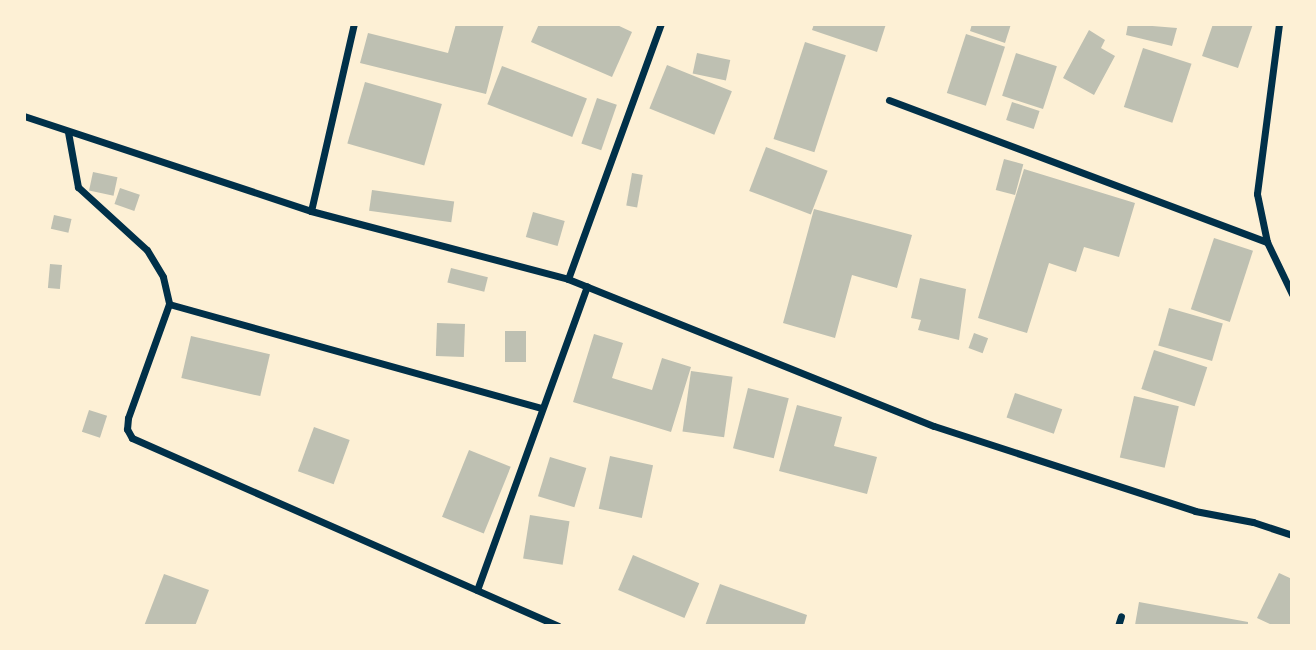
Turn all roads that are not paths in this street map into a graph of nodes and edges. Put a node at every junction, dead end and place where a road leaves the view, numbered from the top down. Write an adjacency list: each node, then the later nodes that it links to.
1 (354, 24): 7 (street)
2 (662, 24): 9 (street)
3 (1279, 24): 8 (street)
4 (890, 100): 8 (street)
5 (24, 116): 6 (street)
6 (68, 132): 7 (street); 12 (street)
7 (312, 211): 9 (street)
8 (1266, 242): 11 (street)
9 (568, 279): 10 (street)
10 (587, 286): 13 (street); 14 (street)
11 (1292, 294)
12 (169, 304): 13 (street); 15 (street)
13 (542, 408): 15 (street)
14 (1292, 535)
15 (477, 590): 17 (street)
16 (1121, 616): 18 (street)
17 (558, 625)
18 (1118, 625)

